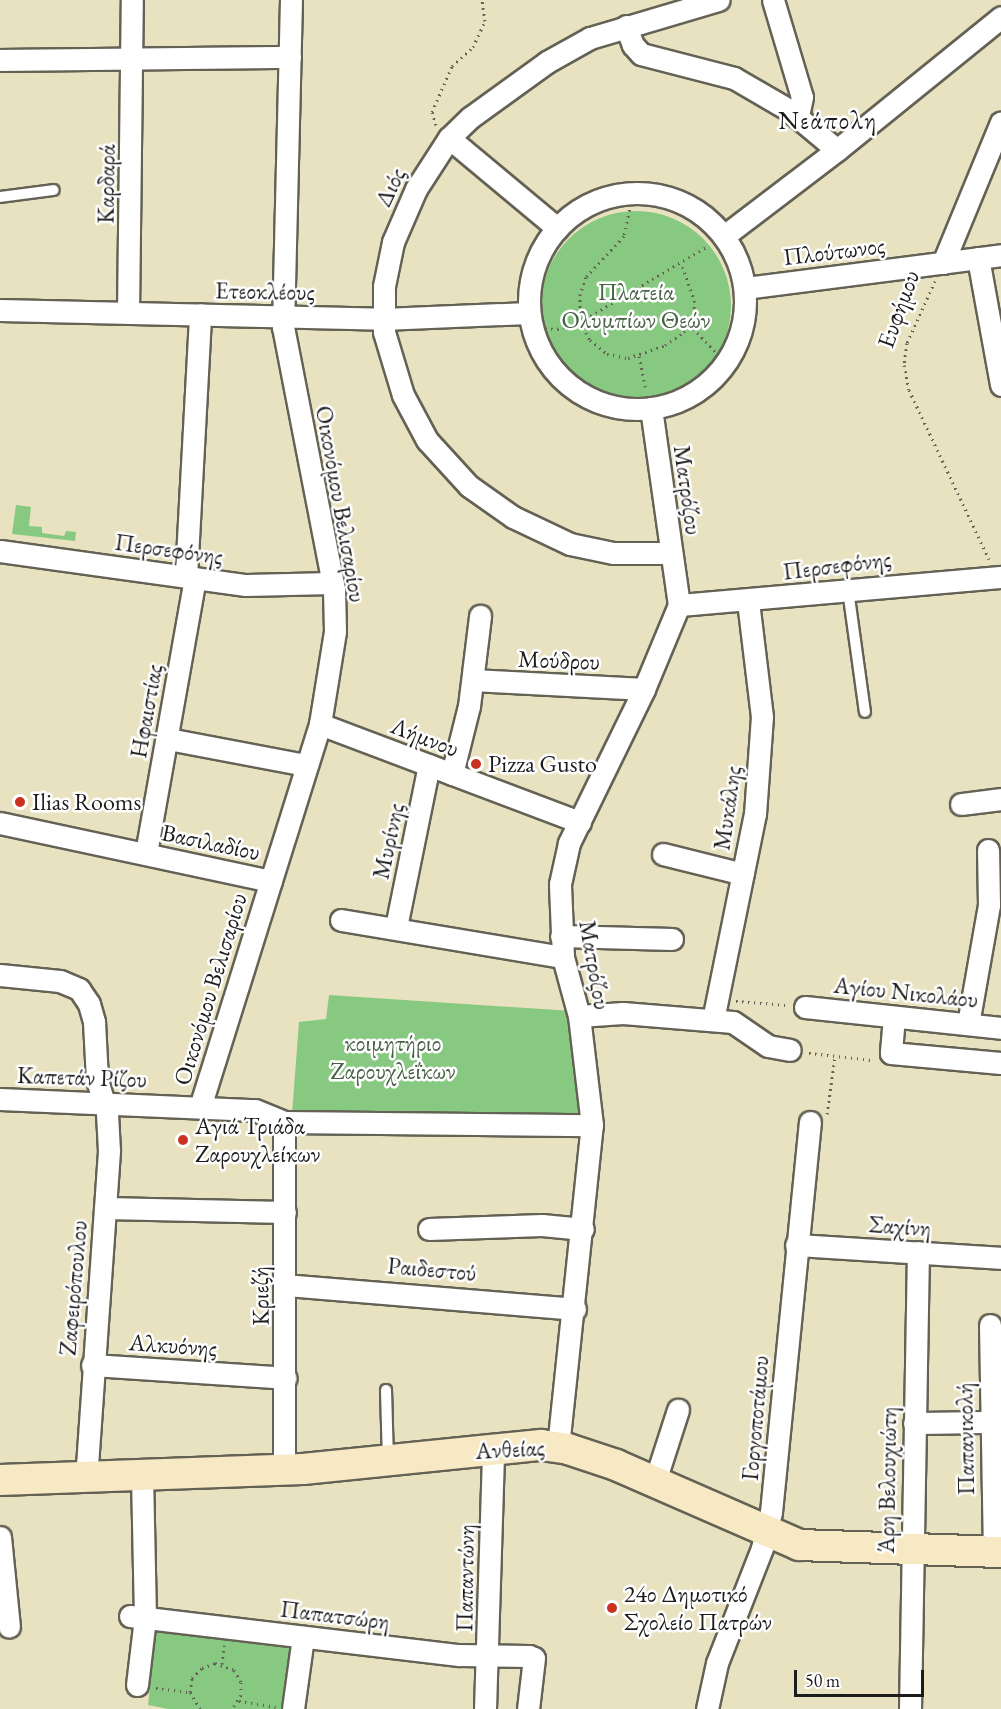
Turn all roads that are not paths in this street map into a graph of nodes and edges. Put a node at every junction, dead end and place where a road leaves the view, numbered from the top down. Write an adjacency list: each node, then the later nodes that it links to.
1 (132, 0): 8 (street, Καρδαρά)
2 (291, 0): 9 (street, Οικονόμου Βελισαρίου)
3 (718, 0): 5 (street, Διός)
4 (773, 0): 11 (street)
5 (656, 8): 6 (street, Διός)
6 (626, 26): 11 (street); 13 (street, Διός)
7 (998, 26): 14 (street)
8 (133, 57): 9 (street); 10 (street); 24 (street, Καρδαρά)
9 (290, 57): 26 (street, Οικονόμου Βελισαρίου)
10 (0, 60)
11 (798, 116): 14 (street)
12 (1001, 122): 21 (street, Ευφήμου)
13 (449, 138): 17 (street); 27 (street, Διός)
14 (837, 150): 18 (street)
15 (54, 190): 16 (lane)
16 (0, 197)
17 (557, 228): 18 (street); 28 (street)
18 (724, 236): 22 (street)
19 (1001, 255): 20 (street, Πλούτωνος)
20 (978, 258): 21 (street, Πλούτωνος); 29 (street)
21 (942, 263): 22 (street, Πλούτωνος)
22 (745, 288): 30 (street)
23 (0, 310): 24 (street, Ετεοκλέους)
24 (128, 313): 25 (street, Ετεοκλέους)
25 (200, 314): 26 (street, Ετεοκλέους); 33 (street, Ηφαιστίας)
26 (283, 316): 27 (street, Ετεοκλέους); 35 (street, Οικονόμου Βελισαρίου)
27 (383, 319): 28 (street, Ετεοκλέους); 32 (street, Διός)
28 (530, 319): 30 (street)
29 (1001, 385)
30 (651, 408): 32 (street, Ματρόζου)
31 (0, 551): 33 (street, Περσεφόνης)
32 (671, 553): 38 (street, Ματρόζου)
33 (190, 577): 35 (street, Περσεφόνης); 44 (street, Ηφαιστίας)
34 (999, 577): 36 (street, Περσεφόνης)
35 (332, 583): 43 (street, Οικονόμου Βελισαρίου)
36 (848, 590): 37 (street, Περσεφόνης); 42 (lane)
37 (748, 602): 38 (street, Περσεφόνης); 55 (street, Μυκάλης)
38 (680, 605): 41 (street, Ματρόζου)
39 (480, 616): 40 (street)
40 (472, 680): 41 (street, Μούδρου); 47 (street)
41 (644, 689): 50 (street, Ματρόζου)
42 (865, 712)
43 (320, 724): 45 (street, Οικονόμου Βελισαρίου); 46 (street, Λήμνου)
44 (168, 739): 45 (street); 53 (street, Ηφαιστίας)
45 (306, 765): 56 (street, Οικονόμου Βελισαρίου)
46 (429, 765): 47 (street, Λήμνου); 58 (street, Μυρίνης)
47 (452, 774): 50 (street, Λήμνου)
48 (1001, 799): 49 (street)
49 (961, 804)
50 (580, 822): 60 (street, Ματρόζου)
51 (0, 823): 53 (street, Βασιλαδίου)
52 (988, 850): 66 (street)
53 (146, 853): 56 (street, Βασιλαδίου)
54 (663, 854): 55 (street)
55 (743, 874): 63 (street, Μυκάλης)
56 (271, 881): 72 (street, Οικονόμου Βελισαρίου)
57 (341, 920): 58 (street)
58 (396, 927): 60 (street)
59 (672, 939): 60 (street)
60 (562, 947): 64 (street, Ματρόζου)
61 (0, 975): 71 (street, Ζαφειρόπουλου)
62 (806, 1007): 65 (street, Αγίου Νικολάου)
63 (715, 1010): 64 (street); 68 (street)
64 (579, 1016): 75 (street, Ματρόζου)
65 (894, 1017): 66 (street, Αγίου Νικολάου); 69 (street)
66 (968, 1024): 67 (street, Αγίου Νικολάου)
67 (1001, 1028)
68 (790, 1050)
69 (1001, 1063)
70 (0, 1099): 71 (street, Καπετάν Ρίζου)
71 (105, 1105): 72 (street, Καπετάν Ρίζου); 76 (street, Ζαφειρόπουλου)
72 (200, 1107): 73 (street, Καπετάν Ρίζου)
73 (284, 1122): 75 (street, Καπετάν Ρίζου); 77 (street, Κριεζή)
74 (810, 1122): 80 (street, Γοργοποτάμου)
75 (592, 1125): 79 (street, Ματρόζου)
76 (105, 1208): 77 (street); 86 (street, Ζαφειρόπουλου)
77 (285, 1212): 83 (street, Κριεζή)
78 (429, 1229): 79 (street)
79 (583, 1229): 84 (street, Ματρόζου)
80 (796, 1245): 81 (street, Σαχίνη); 100 (street, Γοργοποτάμου)
81 (918, 1252): 82 (street, Σαχίνη); 91 (street, Άρη Βελουχιώτη)
82 (1001, 1258)
83 (285, 1285): 84 (street, Ραιδεστού); 87 (street, Κριεζή)
84 (575, 1309): 92 (street, Ματρόζου)
85 (990, 1325): 90 (street, Παπανικολή)
86 (92, 1365): 87 (street, Αλκυόνης); 97 (street, Ζαφειρόπουλου)
87 (286, 1378): 95 (street, Κριεζή)
88 (386, 1390): 94 (lane)
89 (678, 1410): 99 (street)
90 (993, 1410): 91 (street); 103 (street, Παπανικολή)
91 (914, 1423): 102 (street, Άρη Βελουχιώτη)
92 (558, 1447): 93 (main road, Ανθείας); 99 (main road, Ανθείας)
93 (493, 1448): 94 (main road, Ανθείας); 107 (street, Παπαντώνη)
94 (388, 1460): 95 (main road, Ανθείας)
95 (284, 1470): 96 (main road, Ανθείας)
96 (142, 1475): 97 (main road, Ανθείας); 104 (street)
97 (86, 1477): 98 (main road, Ανθείας)
98 (0, 1480)
99 (655, 1481): 100 (main road, Ανθείας)
100 (767, 1532): 102 (main road, Ανθείας); 112 (street, Γοργοποτάμου)
101 (0, 1537): 105 (street)
102 (911, 1549): 103 (main road, Ανθείας); 113 (street, Άρη Βελουχιώτη)
103 (998, 1552)
104 (138, 1617): 106 (street, Παπατσώρη); 108 (street)
105 (9, 1627)
106 (303, 1637): 107 (street, Παπατσώρη); 109 (street)
107 (488, 1656): 110 (street, Παπαντώνη); 111 (street, Παπατσώρη)
108 (137, 1685)
109 (293, 1709)
110 (486, 1709)
111 (528, 1709)
112 (707, 1709)
113 (910, 1709)

